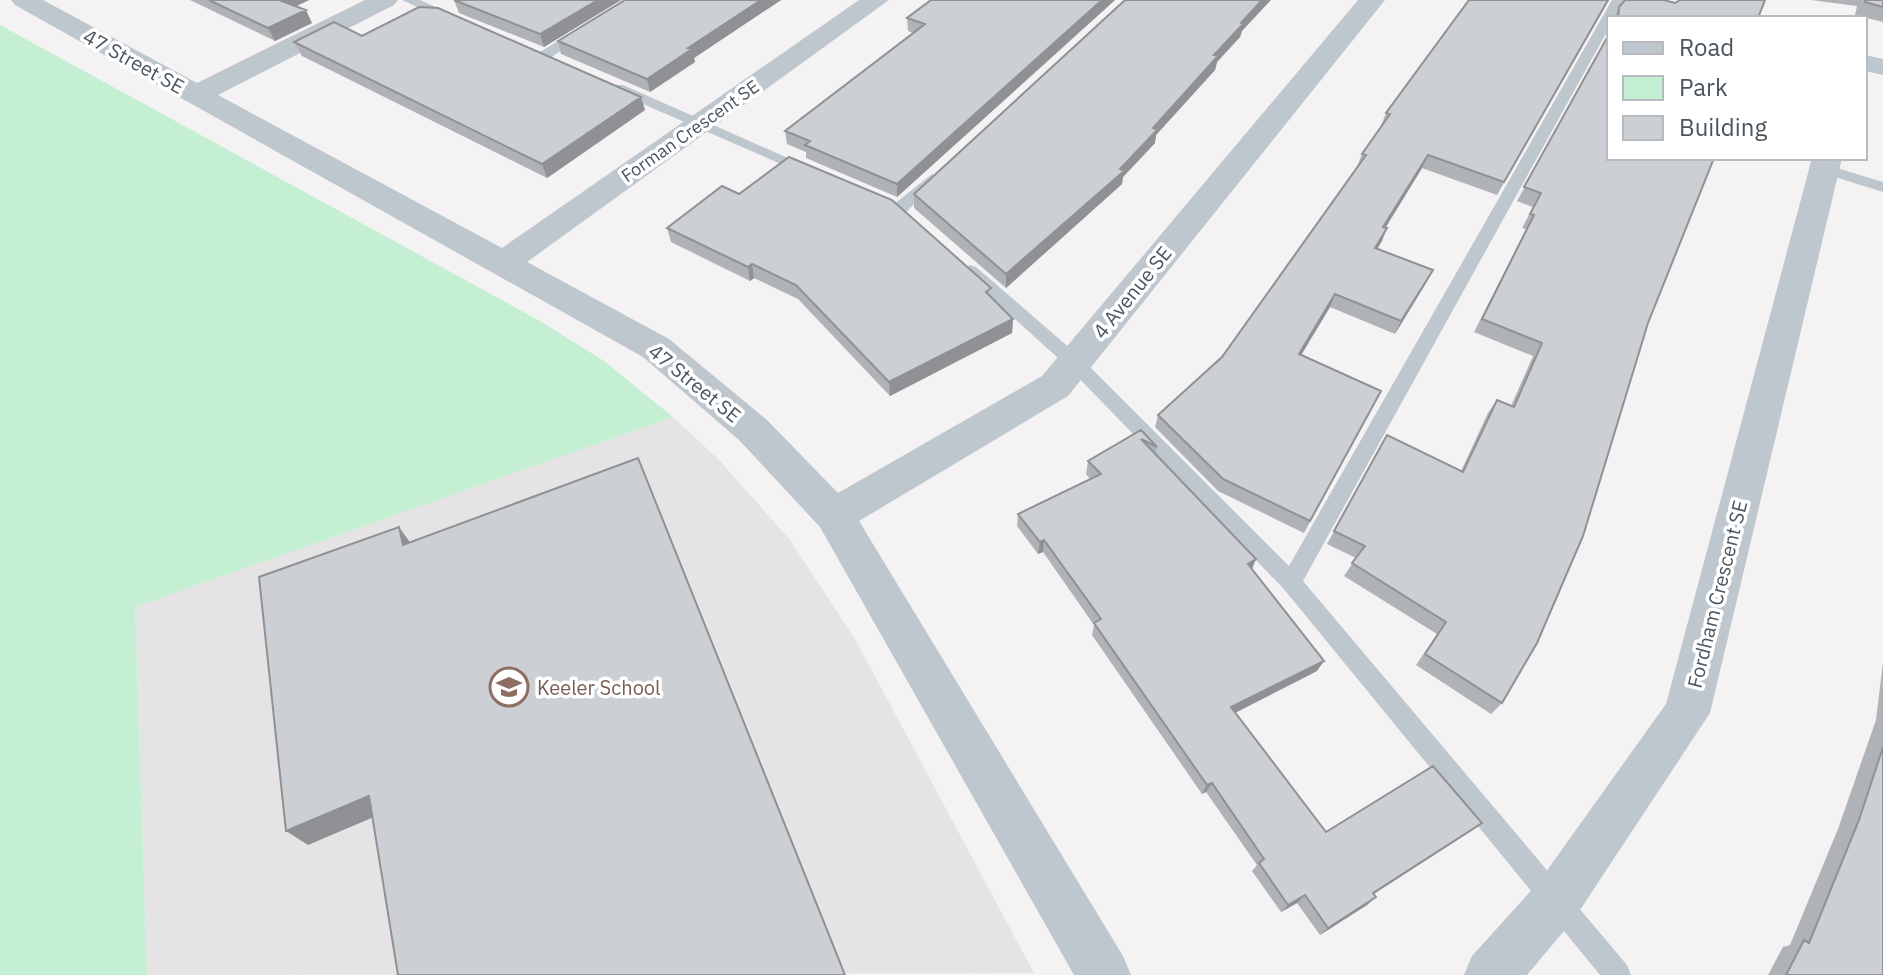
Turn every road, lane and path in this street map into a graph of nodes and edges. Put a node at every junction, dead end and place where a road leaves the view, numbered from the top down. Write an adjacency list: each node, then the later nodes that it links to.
1 (24, 0): 11 (street, 47 Street SE)
2 (385, 0): 11 (street)
3 (408, 0): 7 (lane)
4 (876, 0): 12 (street, Forman Crescent SE)
5 (1372, 0): 20 (street, 4 Avenue SE)
6 (1607, 20): 22 (lane)
7 (463, 22)
8 (597, 23): 9 (lane)
9 (573, 67)
10 (601, 80): 12 (lane)
11 (196, 95): 19 (street, 47 Street SE)
12 (699, 124): 15 (lane); 19 (street, Forman Crescent SE)
13 (1826, 163): 16 (lane); 23 (street, Fordham Crescent SE)
14 (945, 167): 17 (lane)
15 (828, 178)
16 (1883, 187)
17 (899, 210)
18 (958, 260): 20 (lane)
19 (505, 262): 21 (street, 47 Street SE)
20 (1074, 362): 21 (street, 4 Avenue SE); 22 (lane)
21 (834, 515): 24 (street, 47 Street SE)
22 (1291, 582): 23 (lane)
23 (1556, 901): 25 (street, Fordham Crescent SE); 26 (lane)
24 (1104, 975)
25 (1491, 975)
26 (1617, 975)

